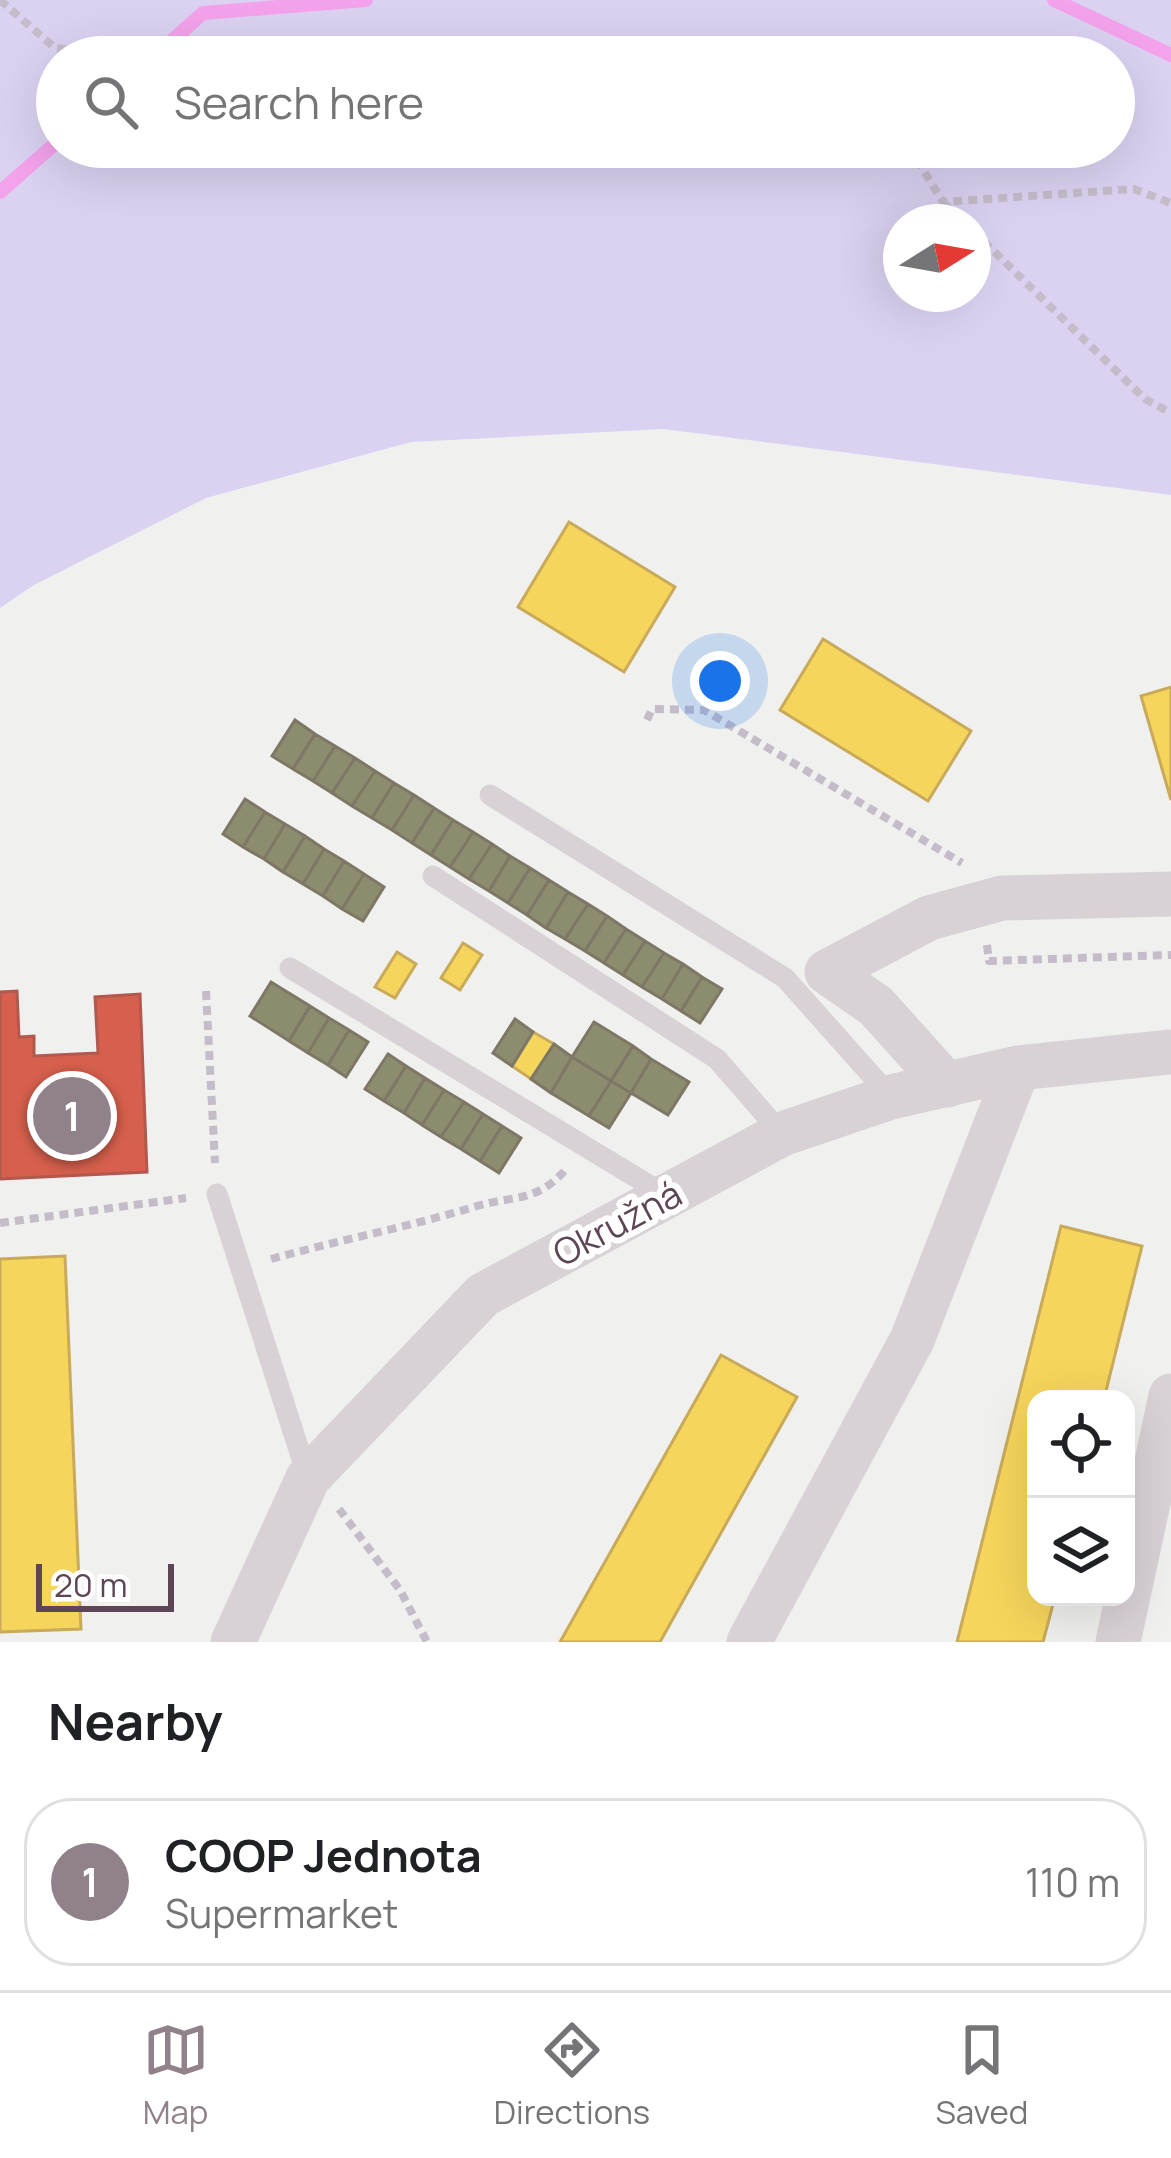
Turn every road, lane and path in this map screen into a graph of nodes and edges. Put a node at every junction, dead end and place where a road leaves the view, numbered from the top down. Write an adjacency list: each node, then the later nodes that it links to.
1 (0, 0): 2 (path)
2 (41, 36)
3 (922, 168): 4 (path)
4 (943, 202): 5 (path)
5 (1171, 203)
6 (991, 249): 7 (path)
7 (1171, 413)
8 (647, 720): 12 (path)
9 (490, 795): 19 (lane)
10 (433, 876): 20 (lane)
11 (1171, 895): 12 (street)
12 (982, 904): 13 (path); 18 (street)
13 (1171, 955)
14 (290, 968): 21 (lane)
15 (206, 991): 22 (path)
16 (1171, 1052): 17 (street, Okružná)
17 (1018, 1068): 18 (street, Okružná); 30 (street)
18 (947, 1085): 19 (street, Okružná)
19 (891, 1097): 20 (street, Okružná)
20 (782, 1134): 23 (street, Okružná)
21 (586, 1147): 23 (lane); 25 (path)
22 (217, 1194): 24 (path); 25 (lane)
23 (667, 1196): 27 (street, Okružná)
24 (0, 1223)
25 (240, 1267): 27 (lane)
26 (1171, 1396): 31 (street)
27 (308, 1478): 28 (street, Okružná); 29 (path)
28 (233, 1642)
29 (427, 1642)
30 (748, 1642)
31 (1118, 1642)

